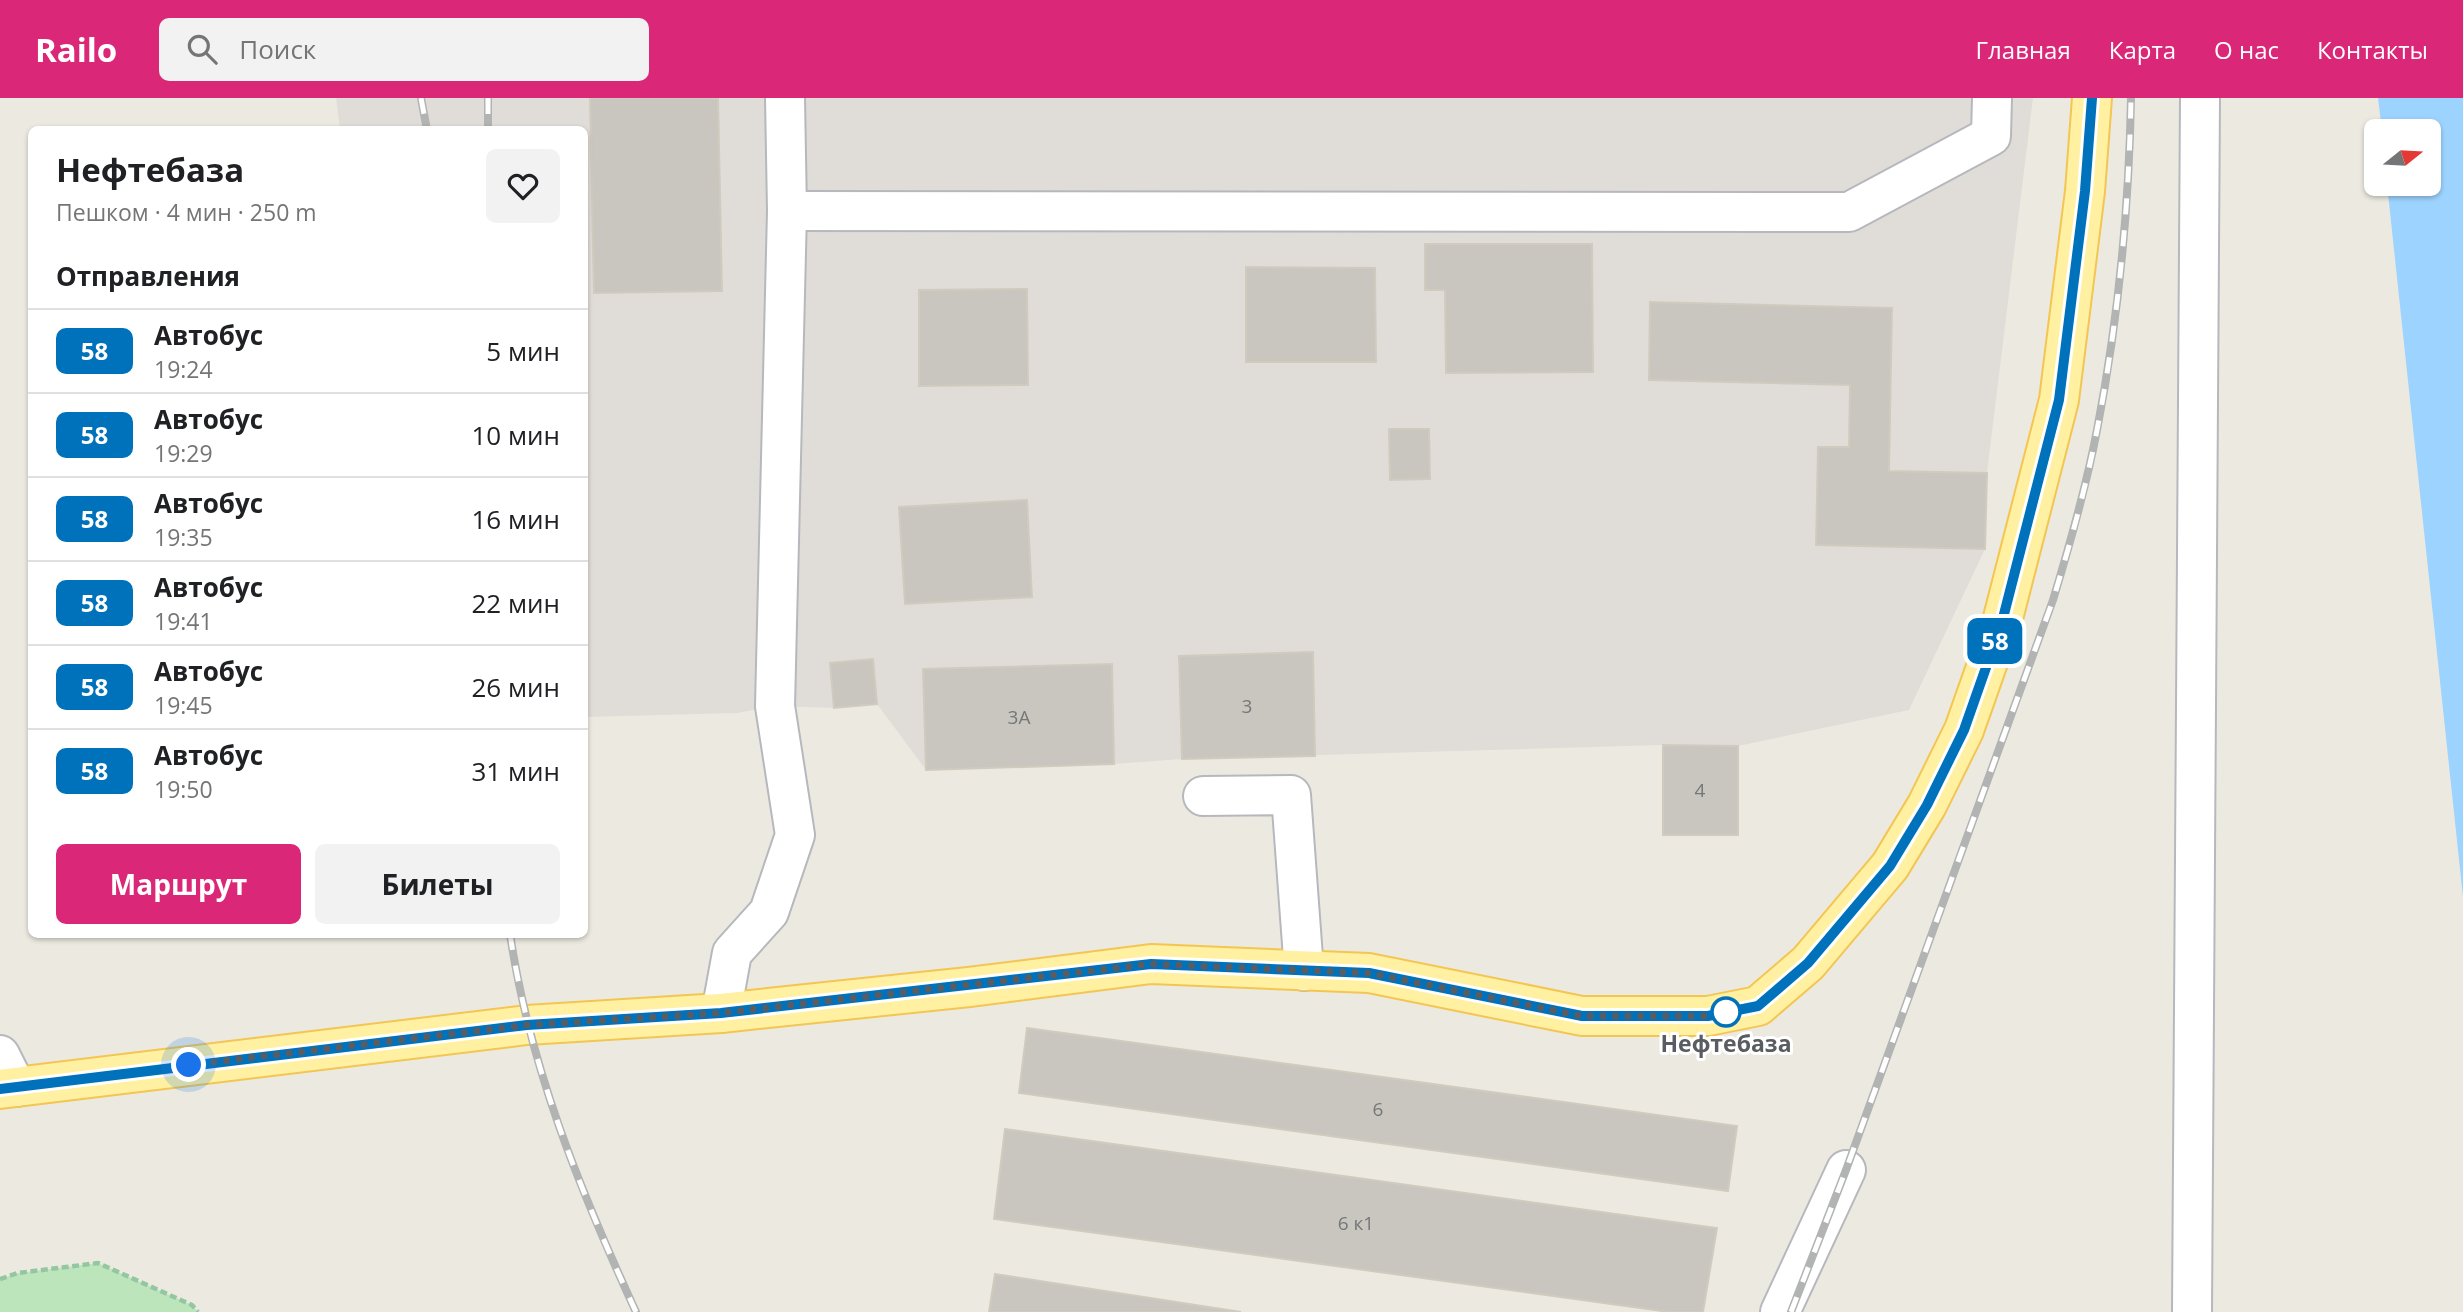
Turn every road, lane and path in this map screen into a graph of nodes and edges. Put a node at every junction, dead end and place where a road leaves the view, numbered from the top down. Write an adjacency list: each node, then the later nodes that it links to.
1 (785, 98): 5 (street)
2 (1992, 98): 5 (street)
3 (2092, 98): 7 (main road)
4 (2200, 98): 14 (street)
5 (787, 211): 8 (street)
6 (1203, 796): 7 (street)
7 (1304, 971): 8 (main road)
8 (721, 1013): 9 (main road)
9 (5, 1077)
10 (1846, 1170): 13 (street)
11 (0, 1279): 12 (path)
12 (198, 1312)
13 (1780, 1312)
14 (2192, 1312)

